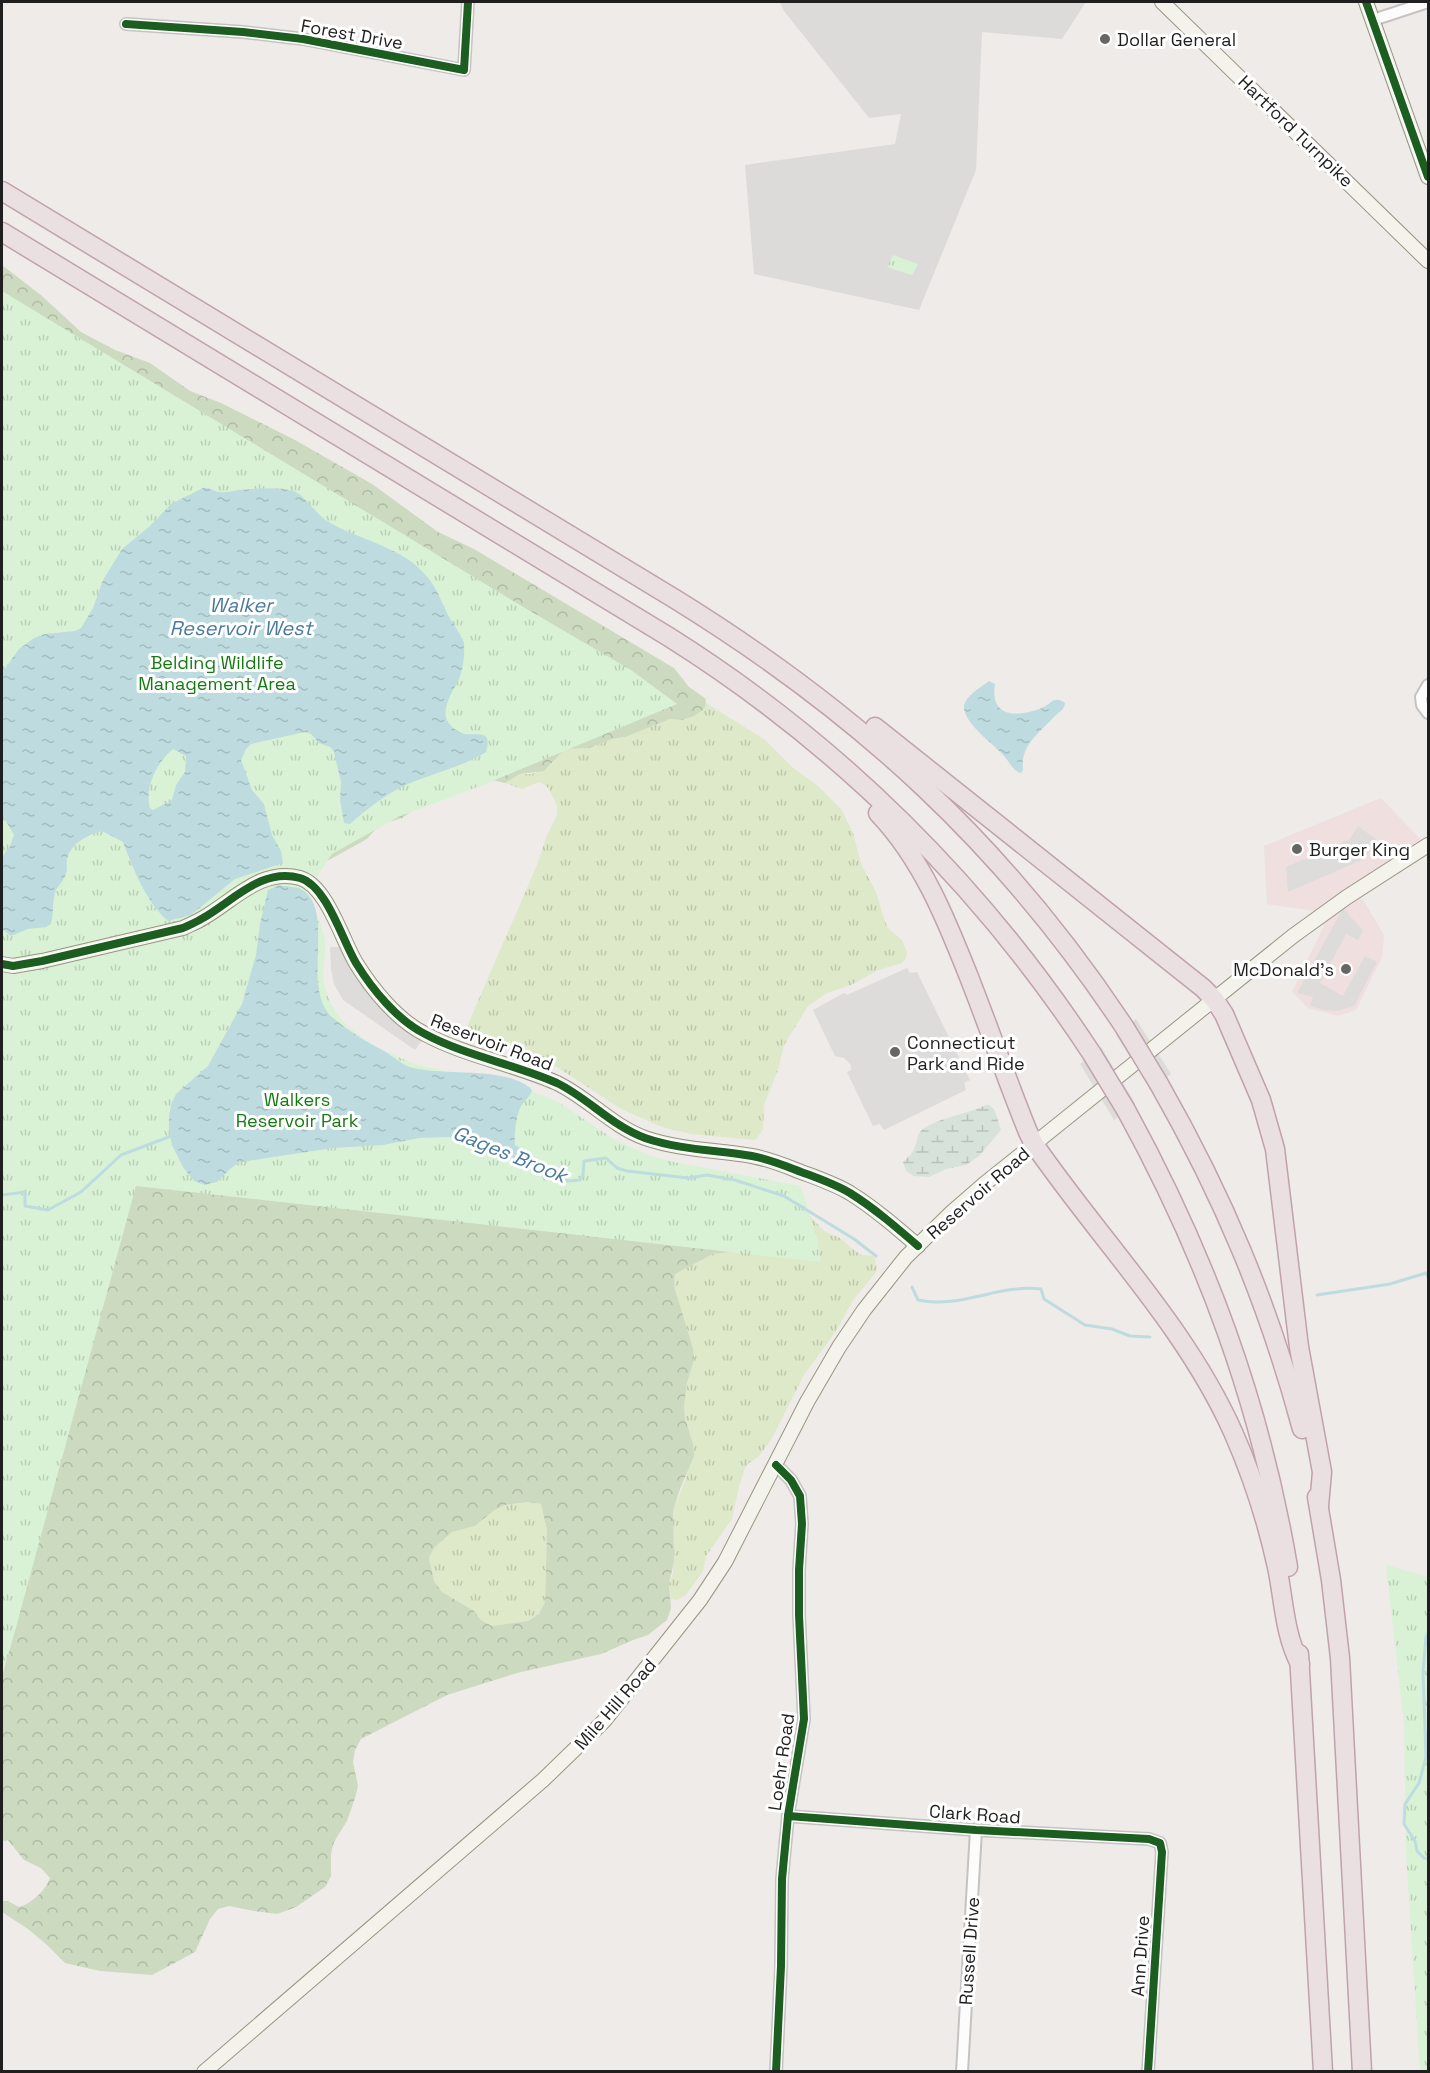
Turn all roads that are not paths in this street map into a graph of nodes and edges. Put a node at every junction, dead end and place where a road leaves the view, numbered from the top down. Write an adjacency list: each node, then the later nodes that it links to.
1 (468, 2): 6 (street, Forest Drive)
2 (1162, 2): 10 (main road, Hartford Turnpike)
3 (1366, 2): 5 (main road)
4 (1428, 2): 5 (street)
5 (1373, 21): 7 (main road)
6 (126, 24)
7 (1428, 177)
8 (2, 191): 12 (highway)
9 (2, 232): 14 (highway)
10 (1427, 257)
11 (1428, 685): 13 (street)
12 (810, 690): 17 (highway); 21 (highway, bridge)
13 (1428, 713)
14 (841, 765): 18 (highway); 22 (highway, bridge)
15 (1428, 845): 17 (main road, Reservoir Road)
16 (2, 964): 19 (main road, Reservoir Road)
17 (1214, 999): 18 (main road, Reservoir Road); 21 (highway)
18 (1034, 1144): 19 (main road, Reservoir Road); 22 (highway)
19 (918, 1246): 20 (main road, Mile Hill Road)
20 (776, 1465): 23 (street, Loehr Road); 26 (main road, Mile Hill Road)
21 (1319, 1506): 31 (highway)
22 (1300, 1664): 30 (highway)
23 (788, 1816): 24 (street, Clark Road); 27 (street, Loehr Road)
24 (976, 1830): 25 (street, Clark Road); 28 (street, Russell Drive)
25 (1160, 1843): 29 (street, Ann Drive)
26 (204, 2072)
27 (776, 2072)
28 (962, 2072)
29 (1148, 2072)
30 (1323, 2072)
31 (1362, 2072)

